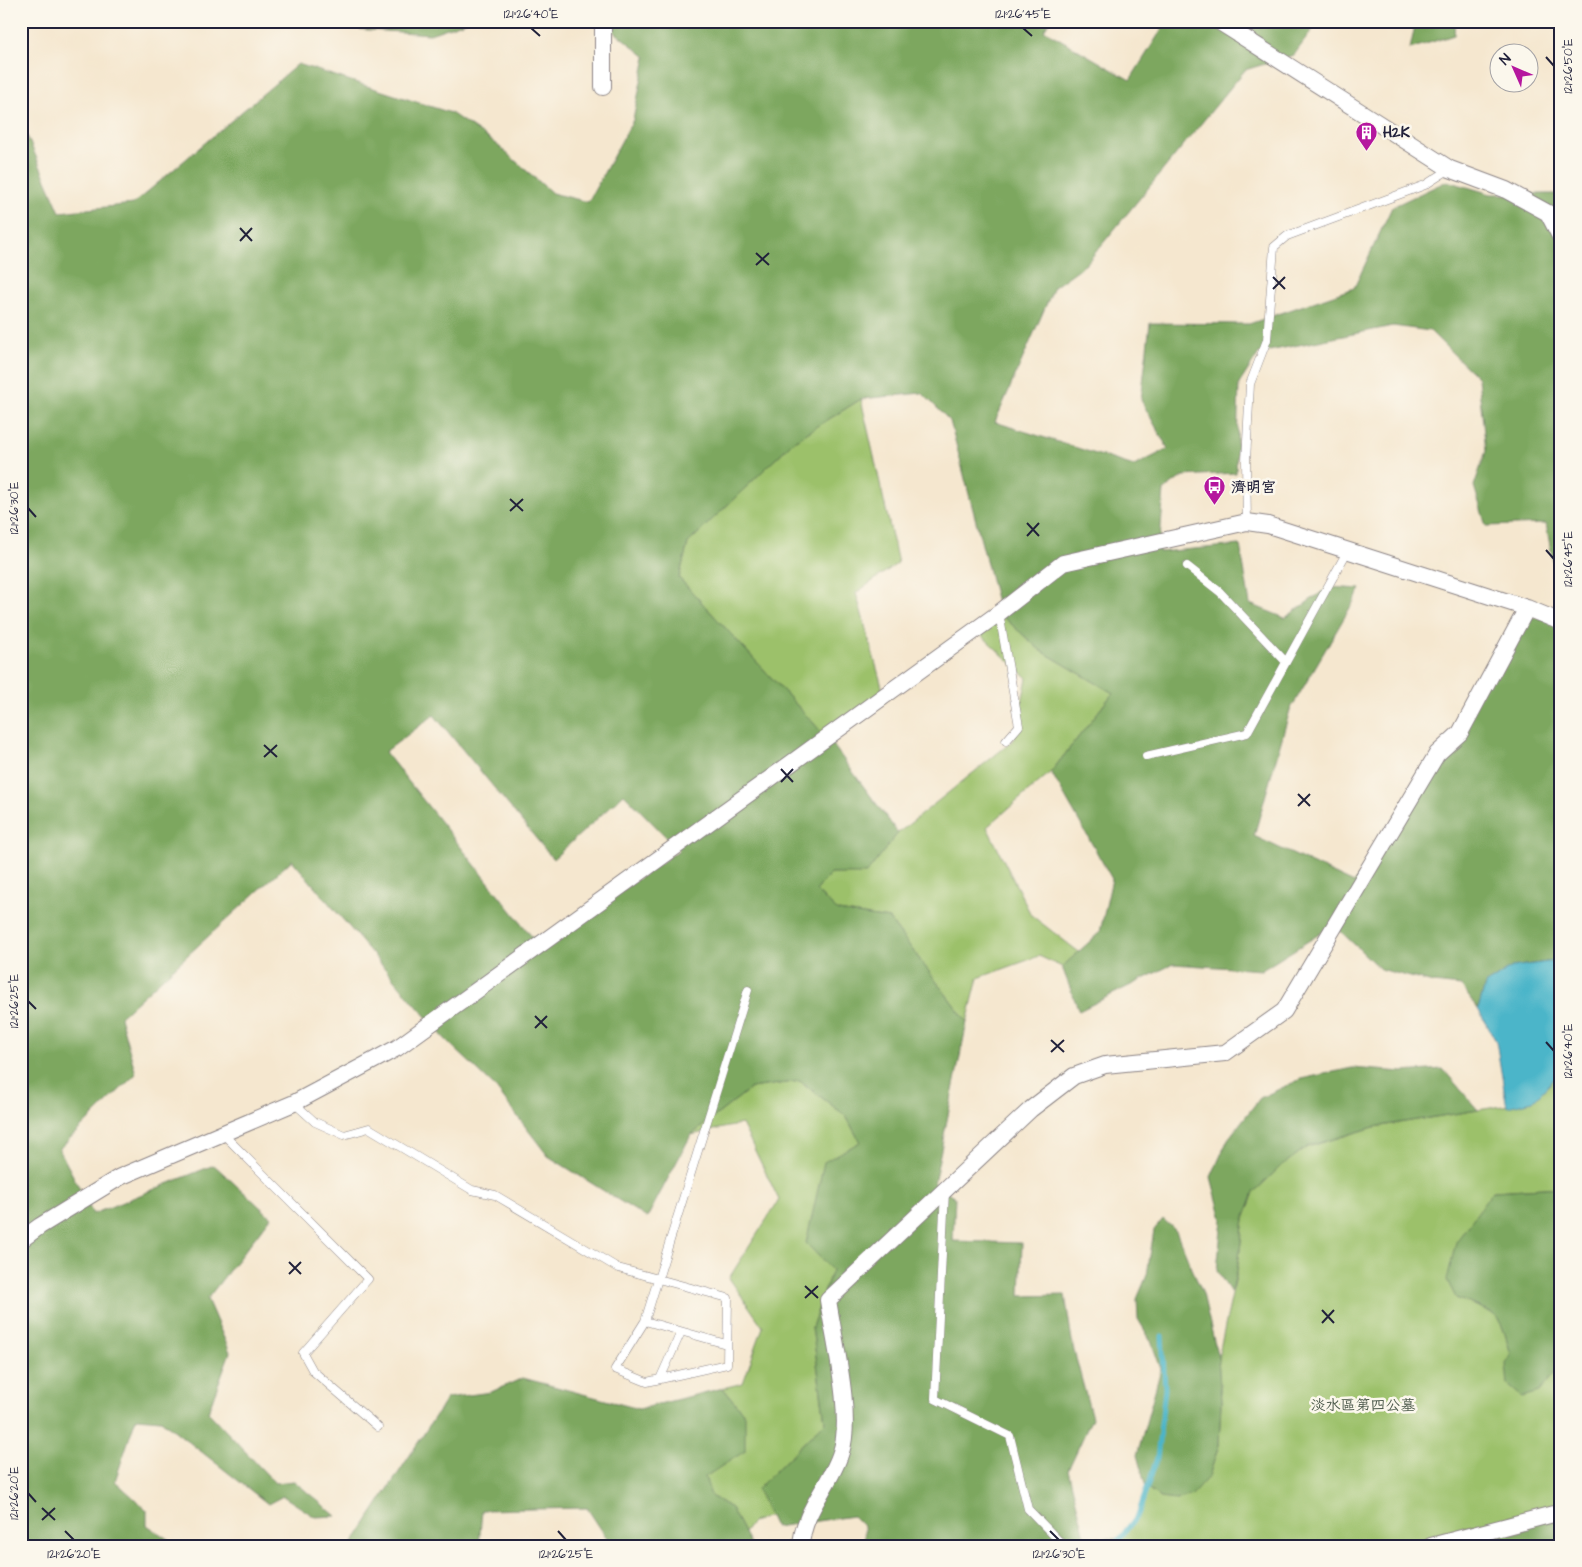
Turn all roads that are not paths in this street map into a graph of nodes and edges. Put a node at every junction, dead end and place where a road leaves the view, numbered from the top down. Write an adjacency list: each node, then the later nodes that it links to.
1 (603, 21): 3 (street)
2 (1218, 21): 4 (street)
3 (603, 87)
4 (1450, 169): 5 (street); 6 (lane)
5 (1561, 238)
6 (1248, 522): 7 (street); 10 (street)
7 (1348, 550): 9 (street); 12 (lane)
8 (1187, 566): 12 (lane)
9 (1527, 608): 11 (street); 18 (street)
10 (999, 613): 13 (lane); 16 (street)
11 (1561, 622)
12 (1286, 662): 14 (lane)
13 (1006, 741)
14 (1146, 756)
15 (748, 990): 20 (lane)
16 (294, 1103): 17 (street); 20 (lane)
17 (223, 1134): 19 (street); 25 (lane)
18 (945, 1191): 27 (street); 28 (lane)
19 (21, 1240)
20 (658, 1279): 21 (lane); 23 (lane)
21 (645, 1321): 22 (lane); 24 (lane)
22 (681, 1332): 23 (lane); 24 (lane)
23 (726, 1344): 24 (lane)
24 (660, 1379)
25 (378, 1427)
26 (1561, 1512): 29 (street)
27 (802, 1546)
28 (1064, 1546)
29 (1431, 1546)

